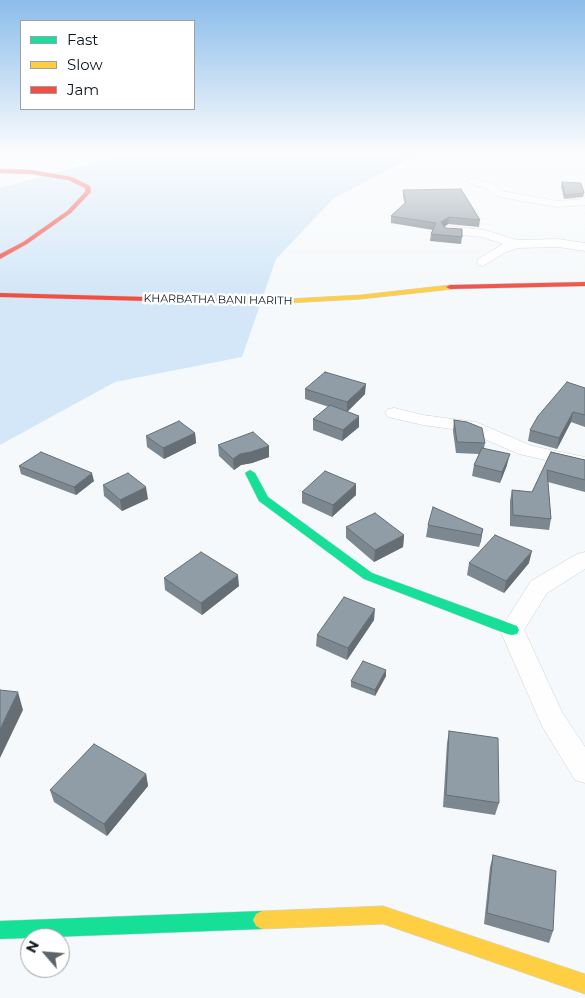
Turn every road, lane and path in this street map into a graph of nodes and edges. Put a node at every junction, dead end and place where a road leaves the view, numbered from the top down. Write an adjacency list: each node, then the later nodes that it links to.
1 (81, 200): 7 (street)
2 (531, 200): 3 (street)
3 (585, 202)
4 (448, 230): 5 (street)
5 (517, 244): 6 (street); 8 (street)
6 (585, 246)
7 (0, 257)
8 (483, 262)
9 (585, 284): 10 (street, KHARBATHA BANI HARITH)
10 (0, 295)
11 (394, 413): 12 (street)
12 (585, 463)
13 (250, 473): 15 (street)
14 (585, 559): 15 (street)
15 (512, 630): 16 (street)
16 (585, 771)
17 (0, 930): 18 (street)
18 (585, 984)

